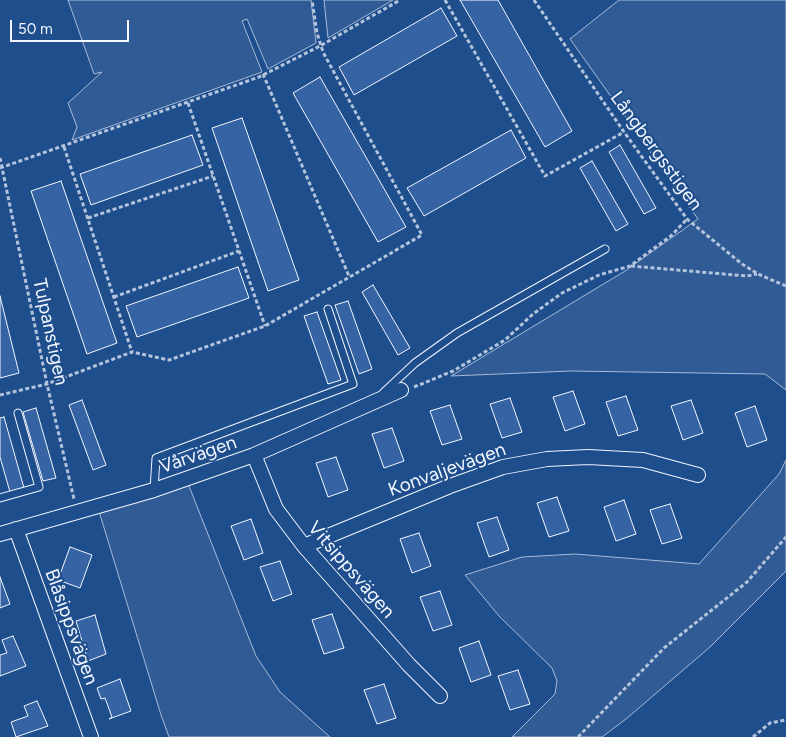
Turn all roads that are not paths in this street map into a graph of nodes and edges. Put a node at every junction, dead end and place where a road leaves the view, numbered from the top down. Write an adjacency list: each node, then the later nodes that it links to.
1 (605, 249): 4 (lane)
2 (328, 309): 8 (lane)
3 (401, 390): 4 (street, Vårvägen)
4 (370, 406): 6 (street, Vårvägen)
5 (18, 412): 9 (lane)
6 (254, 455): 8 (street, Vårvägen); 12 (street, Vitsippsvägen)
7 (698, 475): 12 (street, Konvaljevägen)
8 (154, 490): 10 (street, Vårvägen)
9 (0, 498)
10 (16, 529): 11 (street, Vårvägen); 14 (street, Blåsippsvägen)
11 (0, 534)
12 (304, 546): 13 (street, Vitsippsvägen)
13 (440, 696)
14 (91, 737)

